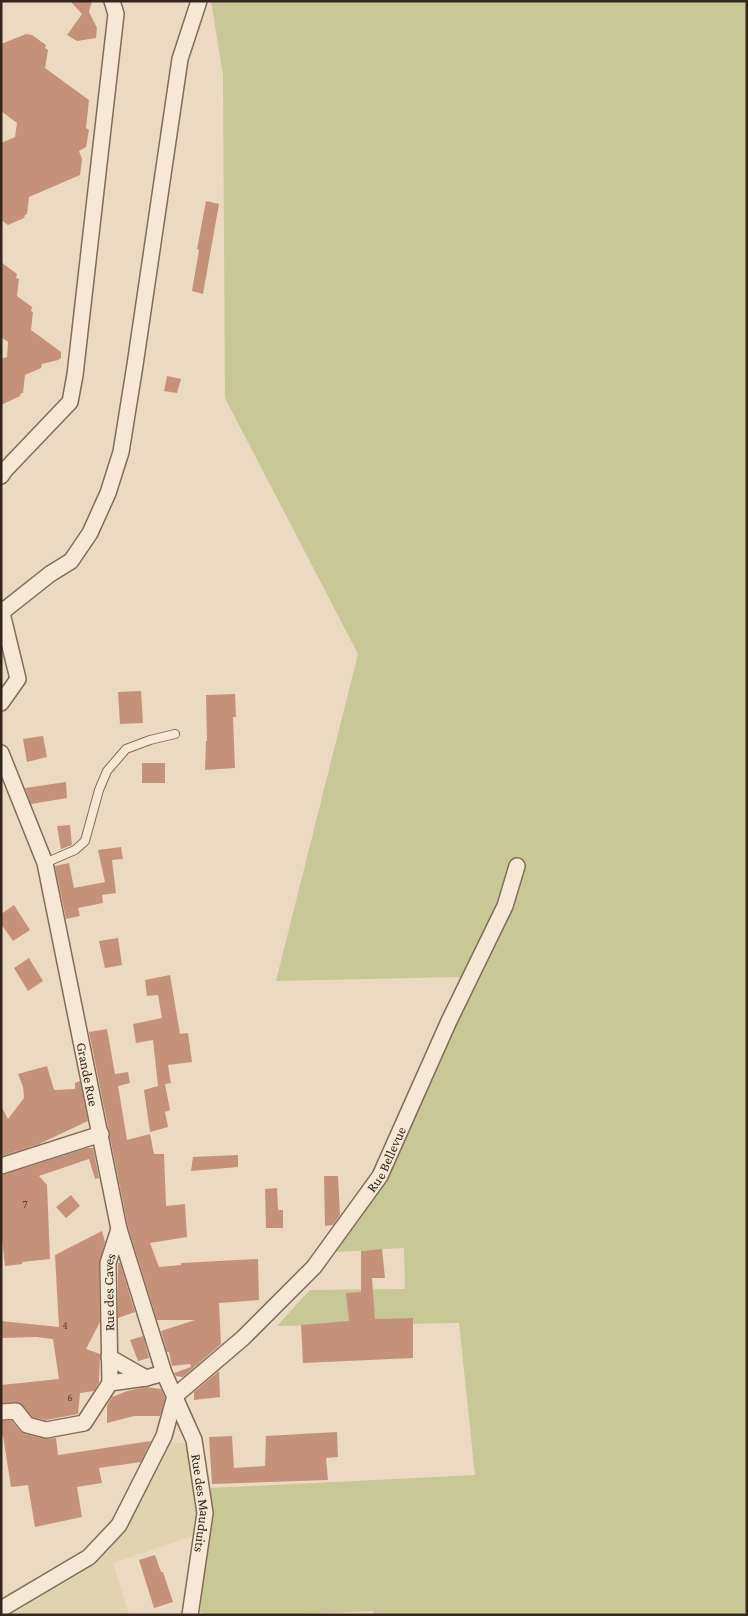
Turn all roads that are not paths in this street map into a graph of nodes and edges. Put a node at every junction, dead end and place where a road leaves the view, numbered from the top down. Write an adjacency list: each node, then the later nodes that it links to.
1 (112, 1): 3 (street)
2 (198, 1): 4 (street)
3 (1, 476)
4 (2, 610): 5 (street)
5 (1, 703)
6 (174, 734): 8 (lane)
7 (1, 753): 8 (street, Grande Rue)
8 (45, 863): 10 (street, Grande Rue)
9 (517, 866): 17 (street, Rue Bellevue)
10 (101, 1134): 11 (street); 12 (street, Grande Rue)
11 (1, 1166)
12 (119, 1229): 13 (street, Rue des Caves); 14 (street, Grande Rue)
13 (109, 1357): 15 (street); 16 (street, Rue des Caves)
14 (164, 1373): 15 (street); 17 (street, Grande Rue)
15 (146, 1378): 16 (street)
16 (110, 1383): 18 (street)
17 (174, 1396): 19 (street); 20 (street, Rue des Mauduits)
18 (1, 1412)
19 (1, 1609)
20 (190, 1615)

